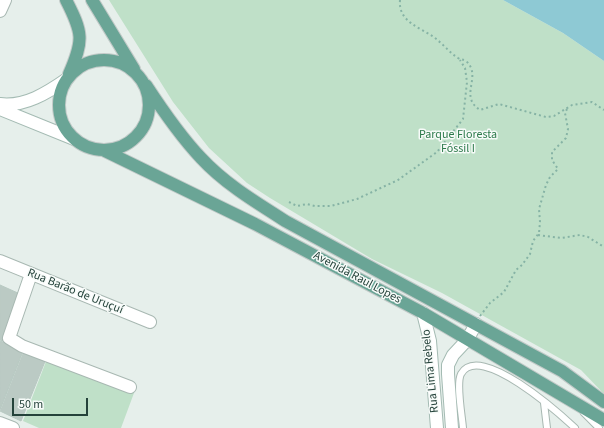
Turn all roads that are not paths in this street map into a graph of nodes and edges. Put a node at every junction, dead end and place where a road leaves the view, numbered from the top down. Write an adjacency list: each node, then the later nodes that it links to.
1 (5, 0): 4 (street)
2 (66, 0): 6 (main road)
3 (92, 0): 5 (main road)
4 (0, 11)
5 (137, 73): 6 (main road); 7 (main road)
6 (67, 77): 8 (street); 10 (main road)
7 (146, 85): 11 (main road); 15 (main road, Avenida Raul Lopes)
8 (0, 104)
9 (0, 109): 10 (street)
10 (74, 139): 11 (main road)
11 (103, 150): 14 (main road, Avenida Raul Lopes)
12 (0, 261): 13 (street, Rua Barão de Uruçuí)
13 (31, 274): 16 (street, Rua Barão de Uruçuí); 18 (street)
14 (423, 313): 17 (main road, Avenida Raul Lopes); 25 (street, Rua Lima Rebelo)
15 (478, 320): 17 (street, Rua Lima Rebelo); 19 (main road, Avenida Raul Lopes)
16 (150, 322)
17 (467, 340): 21 (main road, Avenida Raul Lopes); 26 (street, Rua Lima Rebelo)
18 (130, 387)
19 (604, 402)
20 (544, 403): 23 (lane); 27 (lane); 28 (lane)
21 (602, 422)
22 (0, 423): 24 (street)
23 (568, 425): 29 (lane)
24 (13, 428)
25 (437, 428)
26 (452, 428)
27 (463, 428)
28 (546, 428)
29 (575, 428)

